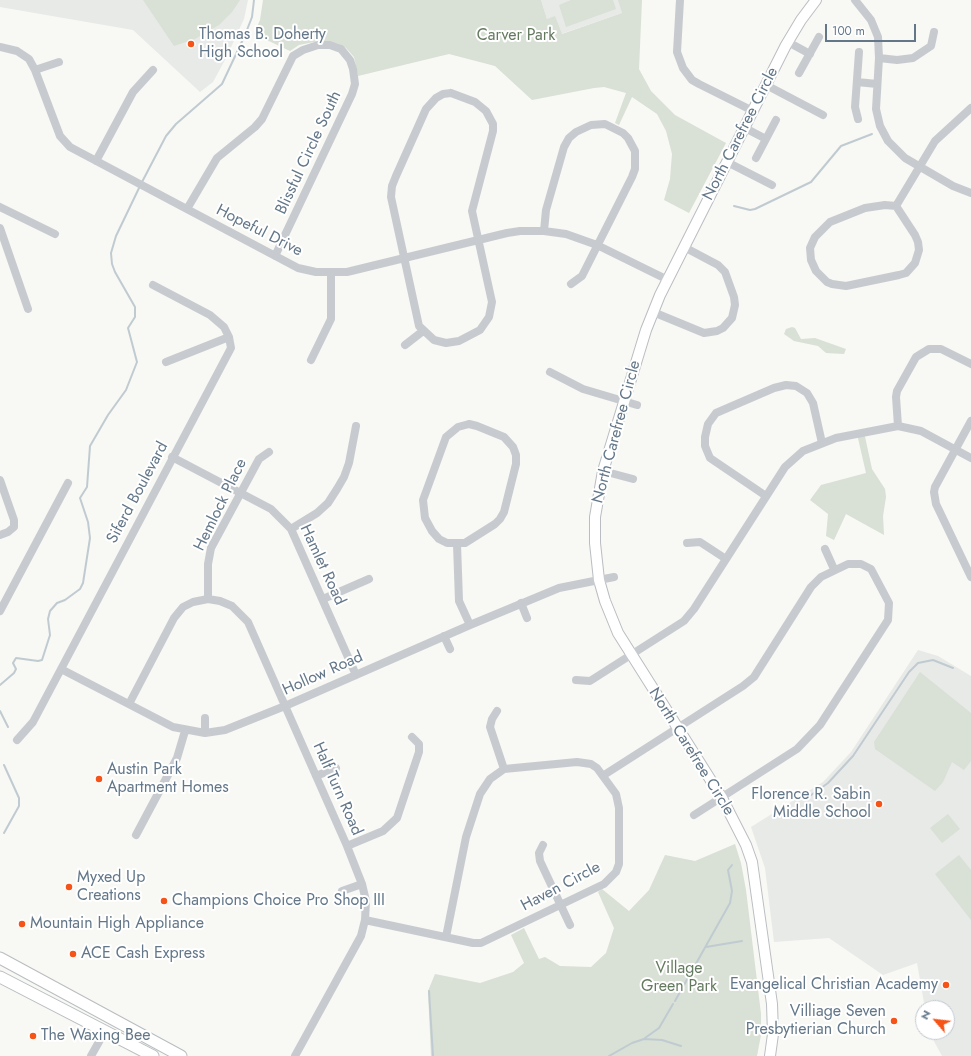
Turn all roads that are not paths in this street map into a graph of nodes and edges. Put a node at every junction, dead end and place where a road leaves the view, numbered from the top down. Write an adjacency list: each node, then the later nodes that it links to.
1 (680, 0): 19 (street)
2 (816, 0): 6 (main road, North Carefree Circle)
3 (856, 0): 10 (street)
4 (934, 32): 10 (street)
5 (819, 37): 9 (street)
6 (788, 42): 9 (street); 17 (main road, North Carefree Circle)
7 (0, 47): 12 (street, Hopeful Drive)
8 (859, 52): 15 (street)
9 (810, 54): 14 (street)
10 (879, 58): 16 (street)
11 (59, 62): 12 (street)
12 (35, 70): 26 (street, Hopeful Drive)
13 (153, 70): 26 (street)
14 (799, 73)
15 (857, 82): 16 (street); 21 (street)
16 (877, 84): 28 (street)
17 (766, 85): 19 (main road, North Carefree Circle); 20 (street)
18 (971, 108): 28 (street)
19 (753, 111): 23 (main road, North Carefree Circle)
20 (823, 115)
21 (858, 119)
22 (776, 120): 24 (street)
23 (744, 128): 24 (street); 27 (main road, North Carefree Circle)
24 (766, 139): 25 (street)
25 (756, 158)
26 (96, 161): 33 (street, Hopeful Drive)
27 (727, 162): 29 (street); 39 (main road, North Carefree Circle)
28 (919, 166): 30 (street); 31 (street)
29 (772, 185)
30 (971, 193)
31 (896, 206): 31 (street)
32 (0, 207): 36 (street)
33 (186, 209): 40 (street, Hopeful Drive); 40 (street, Blissful Circle South)
34 (0, 228): 46 (street)
35 (544, 231): 37 (street, Hopeful Drive); 38 (street, Hopeful Drive); 38 (street)
36 (55, 234)
37 (477, 240): 41 (street, Hopeful Drive); 41 (street); 48 (street)
38 (597, 245): 43 (street, Hopeful Drive); 44 (street)
39 (684, 247): 43 (main road, North Carefree Circle); 47 (street)
40 (276, 256): 42 (street, Hopeful Drive)
41 (404, 258): 42 (street, Hopeful Drive); 48 (street)
42 (331, 273): 51 (street)
43 (668, 280): 47 (main road, North Carefree Circle)
44 (571, 284)
45 (153, 285): 49 (street)
46 (28, 309)
47 (653, 312): 55 (main road, North Carefree Circle)
48 (423, 331): 50 (street)
49 (229, 337): 52 (street); 65 (street, Siferd Boulevard)
50 (405, 345)
51 (312, 360)
52 (166, 362)
53 (971, 364): 60 (street)
54 (550, 372): 55 (street)
55 (624, 401): 56 (street); 67 (main road, North Carefree Circle)
56 (637, 405)
57 (453, 419): 61 (street)
58 (971, 421): 63 (street)
59 (356, 426): 77 (street)
60 (898, 426): 62 (street); 63 (street)
61 (458, 427): 75 (street); 80 (street)
62 (822, 442): 72 (street); 72 (street)
63 (955, 450): 66 (street); 74 (street)
64 (269, 452): 71 (street, Hemlock Place)
65 (172, 457): 71 (street, Hamlet Road); 97 (street, Siferd Boulevard)
66 (971, 458)
67 (603, 471): 68 (street); 87 (main road, North Carefree Circle)
68 (633, 479)
69 (0, 480): 78 (street)
70 (68, 483): 91 (street)
71 (240, 493): 77 (street, Hamlet Road); 88 (street, Hemlock Place)
72 (766, 496): 82 (street)
73 (925, 498): 74 (street)
74 (935, 498): 85 (street)
75 (423, 510): 76 (street); 80 (street)
76 (414, 512)
77 (291, 529): 89 (street, Hamlet Road)
78 (0, 535)
79 (687, 543): 82 (street)
80 (457, 544): 93 (street)
81 (825, 549): 83 (street)
82 (726, 559): 96 (street)
83 (834, 569): 104 (street); 113 (street)
84 (614, 576): 87 (street, Hollow Road)
85 (971, 578)
86 (369, 579): 89 (street)
87 (599, 580): 90 (street, Hollow Road); 96 (main road, North Carefree Circle)
88 (208, 599): 100 (street); 101 (street, Half Turn Road)
89 (323, 599): 98 (street, Hamlet Road)
90 (521, 603): 92 (street); 93 (street, Hollow Road)
91 (0, 610)
92 (527, 618)
93 (470, 625): 94 (street, Hollow Road)
94 (444, 636): 95 (street); 98 (street, Hollow Road)
95 (450, 650)
96 (631, 656): 99 (street); 104 (main road, North Carefree Circle)
97 (61, 669): 100 (street, Hollow Road); 108 (street, Siferd Boulevard)
98 (356, 675): 101 (street, Hollow Road)
99 (576, 680)
100 (128, 704): 105 (street, Hollow Road)
101 (284, 706): 106 (street, Hollow Road); 112 (street, Half Turn Road)
102 (497, 711): 110 (street)
103 (205, 718): 106 (street)
104 (676, 728): 111 (street); 113 (main road, North Carefree Circle)
105 (185, 731): 106 (street, Hollow Road); 115 (street)
106 (205, 734)
107 (412, 737): 117 (street)
108 (17, 740)
109 (336, 768): 112 (street)
110 (504, 769): 111 (street, Haven Circle); 123 (street)
111 (604, 775): 120 (street, Haven Circle)
112 (316, 776): 117 (street, Half Turn Road)
113 (722, 798): 114 (street); 131 (main road, North Carefree Circle)
114 (694, 815)
115 (136, 834)
116 (543, 845): 120 (street)
117 (347, 846): 118 (street, Half Turn Road)
118 (362, 884): 119 (street); 121 (street, Half Turn Road)
119 (342, 891)
120 (560, 904): 122 (street); 123 (street, Haven Circle)
121 (366, 920): 123 (street, Haven Circle); 130 (street, Half Turn Road)
122 (570, 925)
123 (446, 937)
124 (0, 958): 129 (highway)
125 (0, 977): 126 (highway)
126 (105, 1031): 127 (street); 128 (highway)
127 (92, 1056)
128 (153, 1056)
129 (181, 1056)
130 (295, 1056)
131 (770, 1056)

